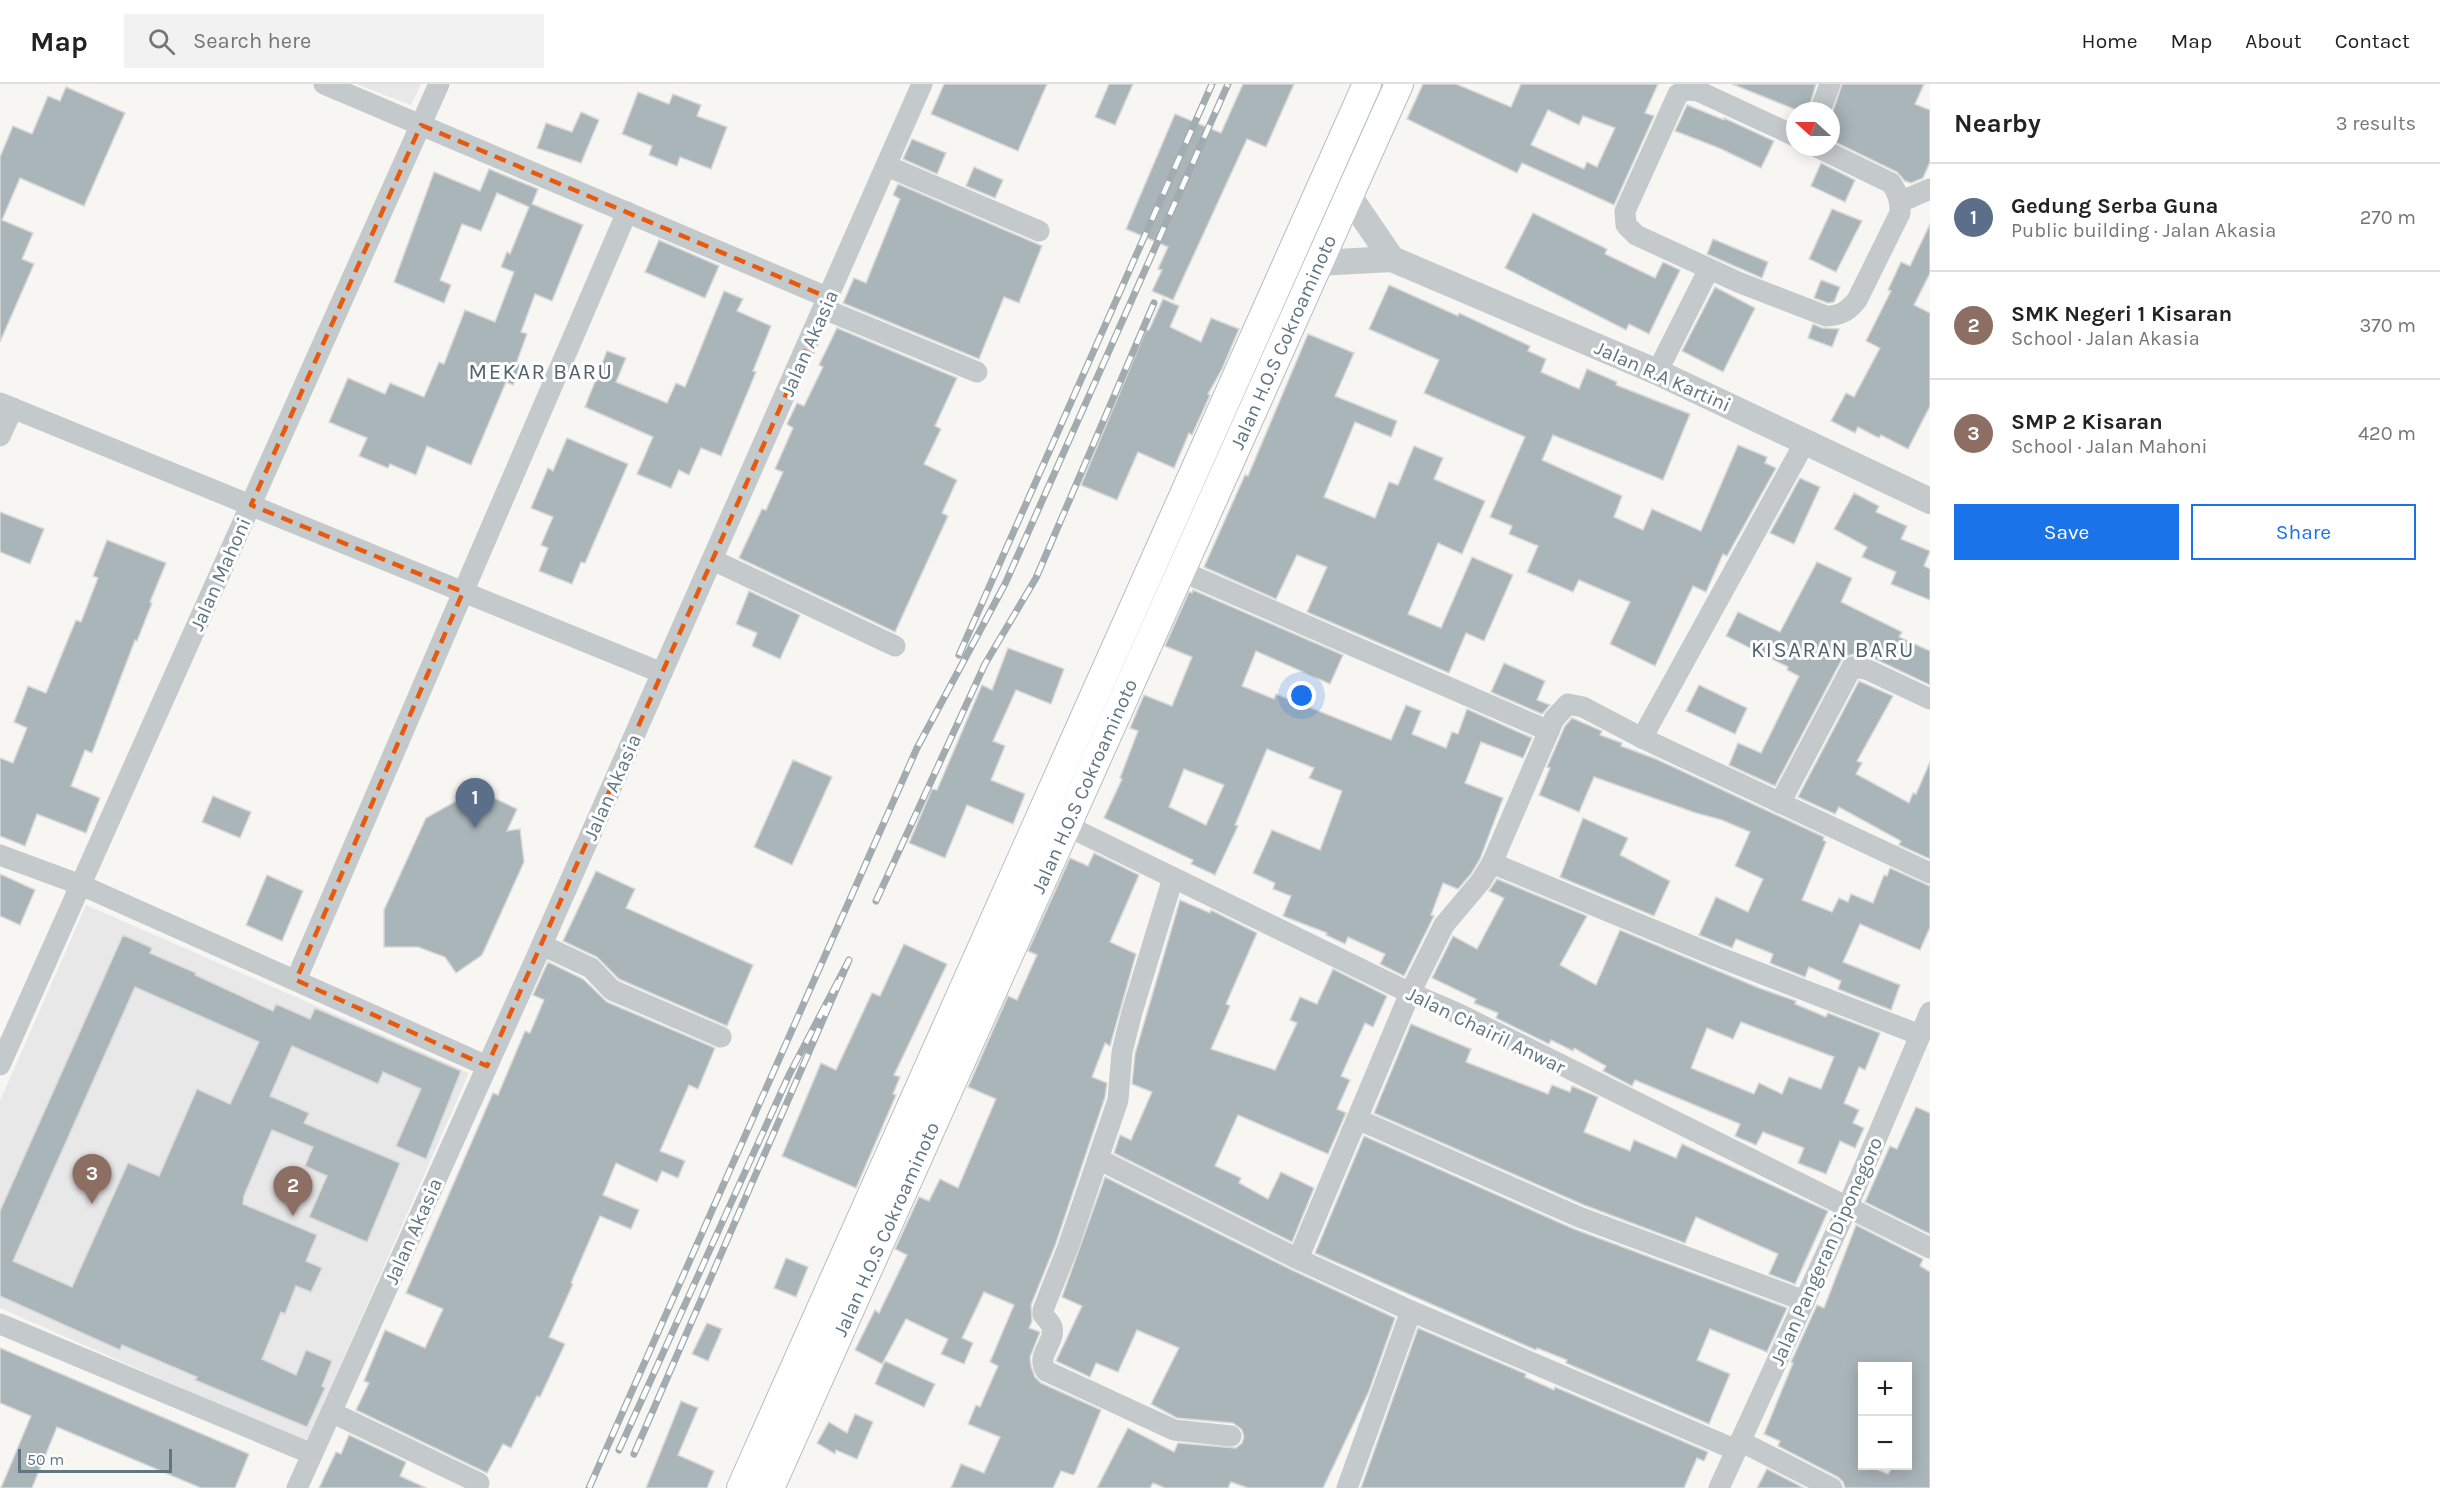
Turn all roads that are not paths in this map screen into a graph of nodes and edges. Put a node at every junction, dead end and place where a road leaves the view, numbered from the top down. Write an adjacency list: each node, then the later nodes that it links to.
1 (324, 84): 8 (street)
2 (440, 84): 8 (street, Jalan Mahoni)
3 (922, 84): 11 (street, Jalan Akasia)
4 (1367, 84): 37 (main road, Jalan H.O.S Cokroaminoto)
5 (1399, 84): 13 (main road, Jalan H.O.S Cokroaminoto)
6 (1830, 84): 7 (street)
7 (1823, 102)
8 (421, 125): 15 (street); 27 (street, Jalan Mahoni)
9 (1786, 132): 19 (street)
10 (1836, 156): 14 (street)
11 (886, 166): 16 (street); 20 (street, Jalan Akasia)
12 (1930, 189): 14 (street)
13 (1349, 196): 17 (street); 18 (main road, Jalan H.O.S Cokroaminoto)
14 (1900, 202): 19 (street)
15 (627, 212): 20 (street); 30 (street)
16 (1039, 231)
17 (1392, 259): 18 (street); 22 (street, Jalan R.A Kartini)
18 (1318, 263): 29 (main road, Jalan H.O.S Cokroaminoto)
19 (1709, 269): 22 (street)
20 (826, 303): 21 (street); 28 (street, Jalan Akasia)
21 (977, 372)
22 (1657, 372): 25 (street, Jalan R.A Kartini)
23 (7, 405): 24 (street); 27 (street)
24 (0, 436)
25 (1805, 442): 26 (street, Jalan R.A Kartini); 35 (street)
26 (1930, 501)
27 (251, 505): 30 (street); 42 (street, Jalan Mahoni)
28 (713, 560): 31 (street); 32 (street, Jalan Akasia)
29 (1181, 571): 34 (street); 37 (main road, Jalan H.O.S Cokroaminoto)
30 (463, 592): 32 (street); 44 (street)
31 (895, 646)
32 (662, 673): 43 (street, Jalan Akasia)
33 (1930, 699): 36 (street)
34 (1549, 731): 35 (street); 39 (street)
35 (1642, 738): 36 (street)
36 (1780, 803): 40 (street)
37 (1053, 819): 41 (street, Jalan Chairil Anwar); 65 (main road, Jalan H.O.S Cokroaminoto); 66 (main road, Jalan H.O.S Cokroaminoto)
38 (0, 855): 42 (street)
39 (1492, 863): 45 (street); 47 (street)
40 (1930, 873)
41 (1173, 878): 45 (street, Jalan Chairil Anwar); 52 (street)
42 (81, 885): 44 (street); 49 (street, Jalan Mahoni)
43 (542, 945): 48 (street); 50 (street, Jalan Akasia)
44 (296, 980): 50 (street)
45 (1410, 993): 51 (street); 53 (street, Jalan Chairil Anwar)
46 (1930, 1012): 47 (street, Jalan Pangeran Diponegoro)
47 (1920, 1035): 53 (street, Jalan Pangeran Diponegoro)
48 (722, 1036)
49 (0, 1065)
50 (488, 1066): 59 (street, Jalan Akasia)
51 (1357, 1119): 55 (street); 56 (street)
52 (1098, 1160): 55 (street); 60 (street)
53 (1846, 1208): 54 (street, Jalan Chairil Anwar); 56 (street, Jalan Pangeran Diponegoro)
54 (1930, 1248)
55 (1298, 1259): 57 (street)
56 (1804, 1301): 61 (street, Jalan Pangeran Diponegoro)
57 (1411, 1311): 61 (street); 67 (street)
58 (0, 1324): 62 (street)
59 (331, 1412): 62 (street, Jalan Akasia); 63 (street)
60 (1232, 1436)
61 (1738, 1445): 68 (street, Jalan Pangeran Diponegoro); 69 (street)
62 (312, 1454): 64 (street, Jalan Akasia)
63 (479, 1483)
64 (297, 1488)
65 (741, 1488)
66 (770, 1488)
67 (1347, 1488)
68 (1719, 1488)
69 (1832, 1488)

